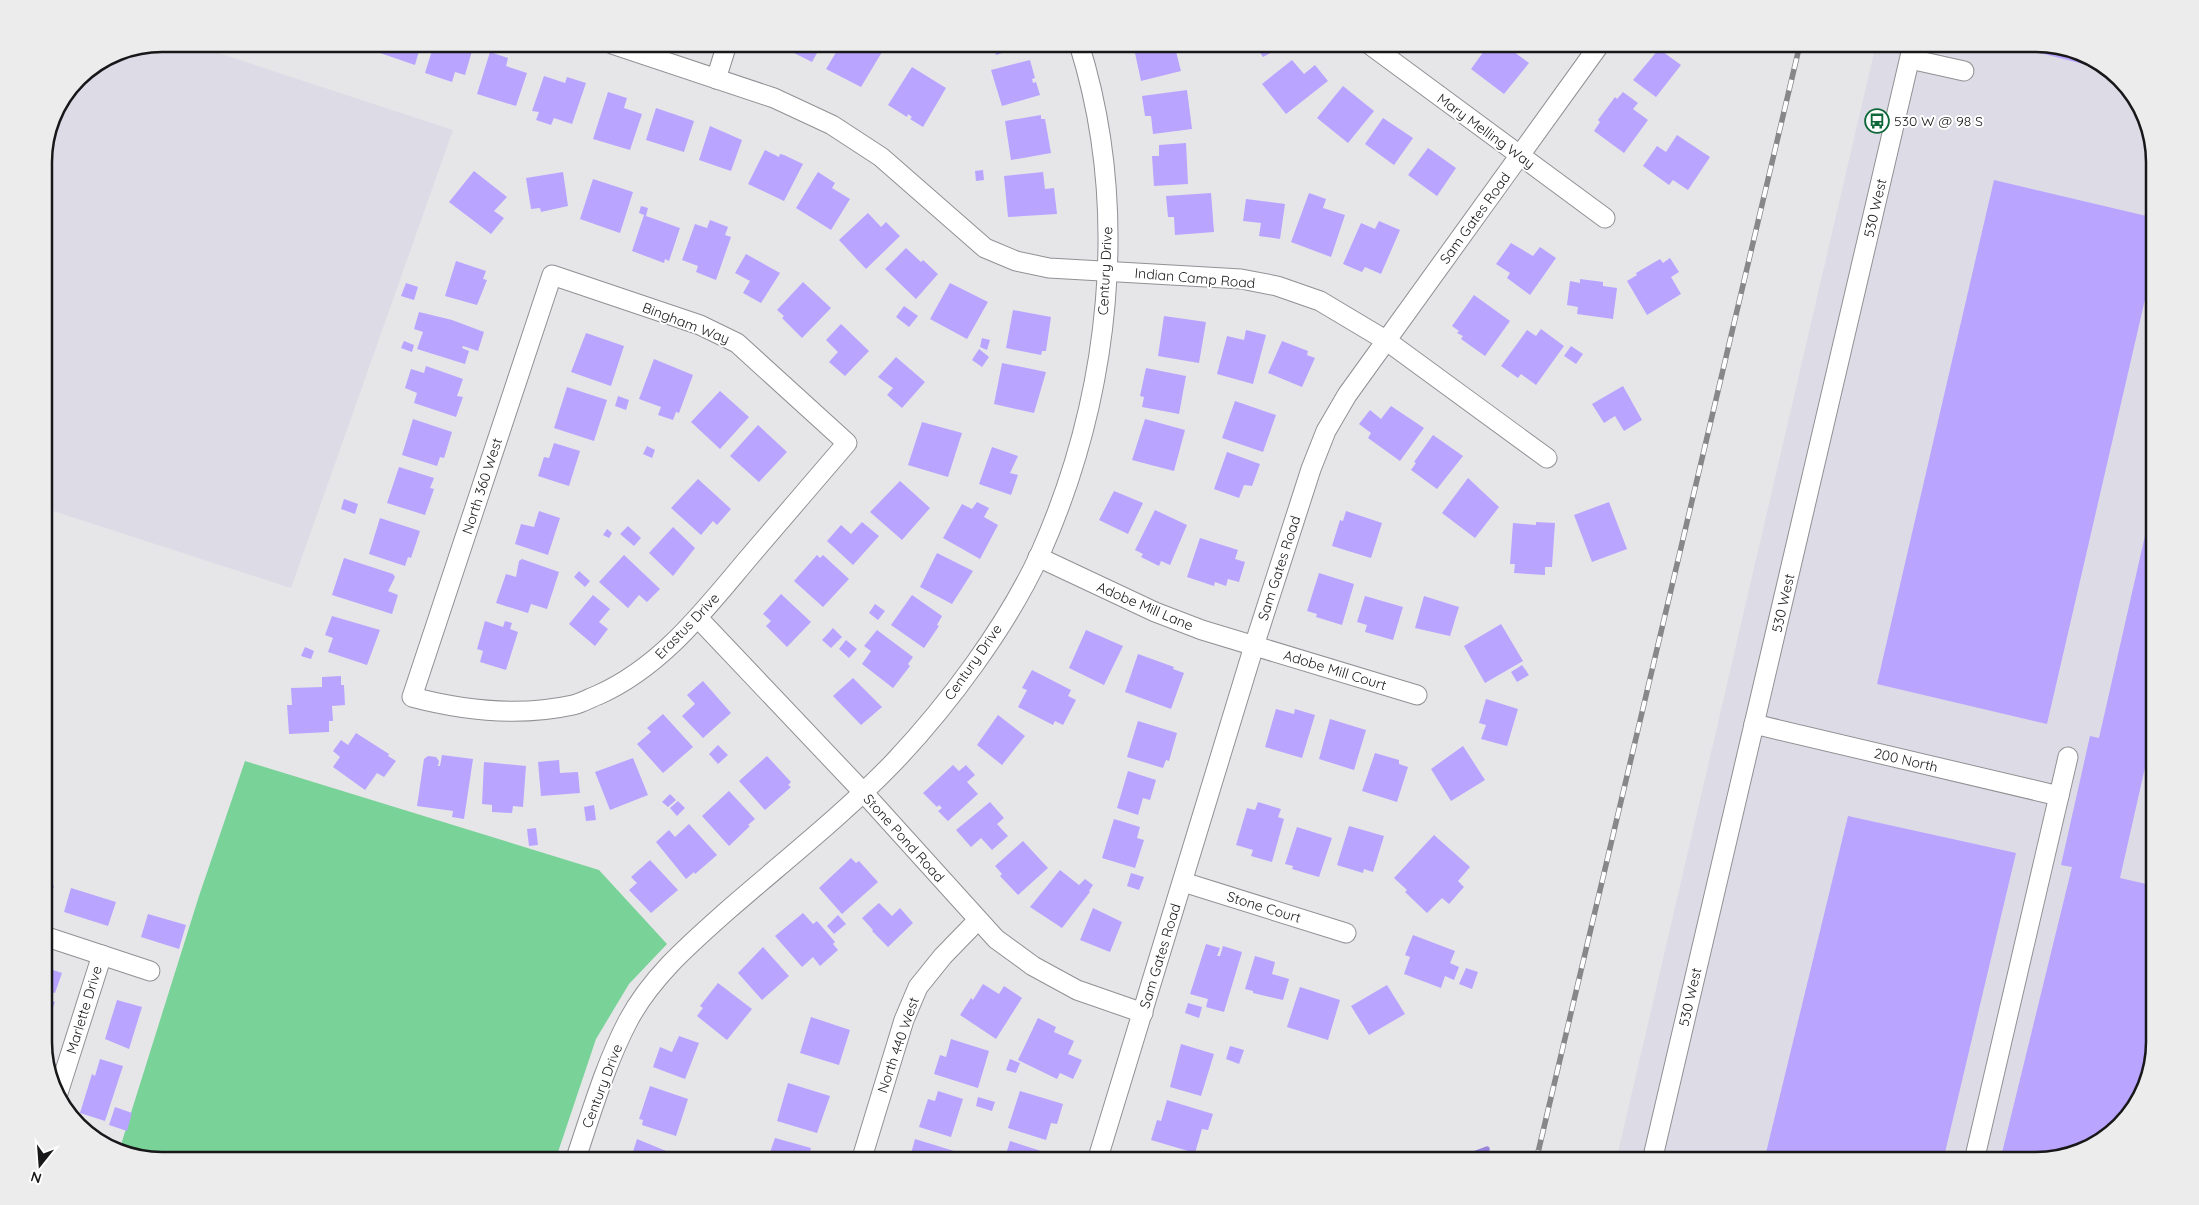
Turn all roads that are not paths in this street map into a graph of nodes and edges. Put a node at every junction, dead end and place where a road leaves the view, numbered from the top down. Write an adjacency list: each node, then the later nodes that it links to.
1 (636, 52): 8 (street, Indian Camp Road)
2 (724, 52): 8 (street)
3 (1081, 52): 11 (street, Century Drive)
4 (1380, 52): 9 (street, Mary Melling Way)
5 (1594, 52): 9 (street, Sam Gates Road)
6 (1912, 52): 7 (street); 21 (street, 530 West)
7 (1964, 71)
8 (716, 79): 11 (street, Indian Camp Road)
9 (1519, 156): 10 (street, Mary Melling Way); 13 (street, Sam Gates Road)
10 (1605, 218)
11 (1106, 271): 13 (street, Indian Camp Road); 16 (street, Century Drive)
12 (552, 275): 14 (street, Bingham Way); 20 (street, North 360 West)
13 (1387, 341): 15 (street, Indian Camp Road); 18 (street, Sam Gates Road)
14 (847, 443): 17 (street, Erastus Drive)
15 (1547, 458)
16 (1038, 557): 18 (street, Adobe Mill Lane); 23 (street, Century Drive)
17 (698, 618): 20 (street, Erastus Drive); 23 (street, Stone Pond Road)
18 (1254, 646): 19 (street, Adobe Mill Court); 25 (street, Sam Gates Road)
19 (1417, 695)
20 (412, 697)
21 (1754, 724): 24 (street, 200 North); 36 (street, 530 West)
22 (2068, 757): 24 (street)
23 (863, 792): 26 (street, Stone Pond Road); 33 (street, Century Drive)
24 (2059, 796): 37 (street)
25 (1183, 882): 27 (street, Stone Court); 31 (street, Sam Gates Road)
26 (978, 920): 31 (street, Stone Pond Road); 34 (street, North 440 West)
27 (1346, 933)
28 (53, 939): 29 (street)
29 (102, 955): 30 (street); 32 (street, Marlette Drive)
30 (150, 971)
31 (1143, 1013): 35 (street, Sam Gates Road)
32 (61, 1084)
33 (579, 1152)
34 (864, 1152)
35 (1100, 1152)
36 (1654, 1152)
37 (1976, 1152)

